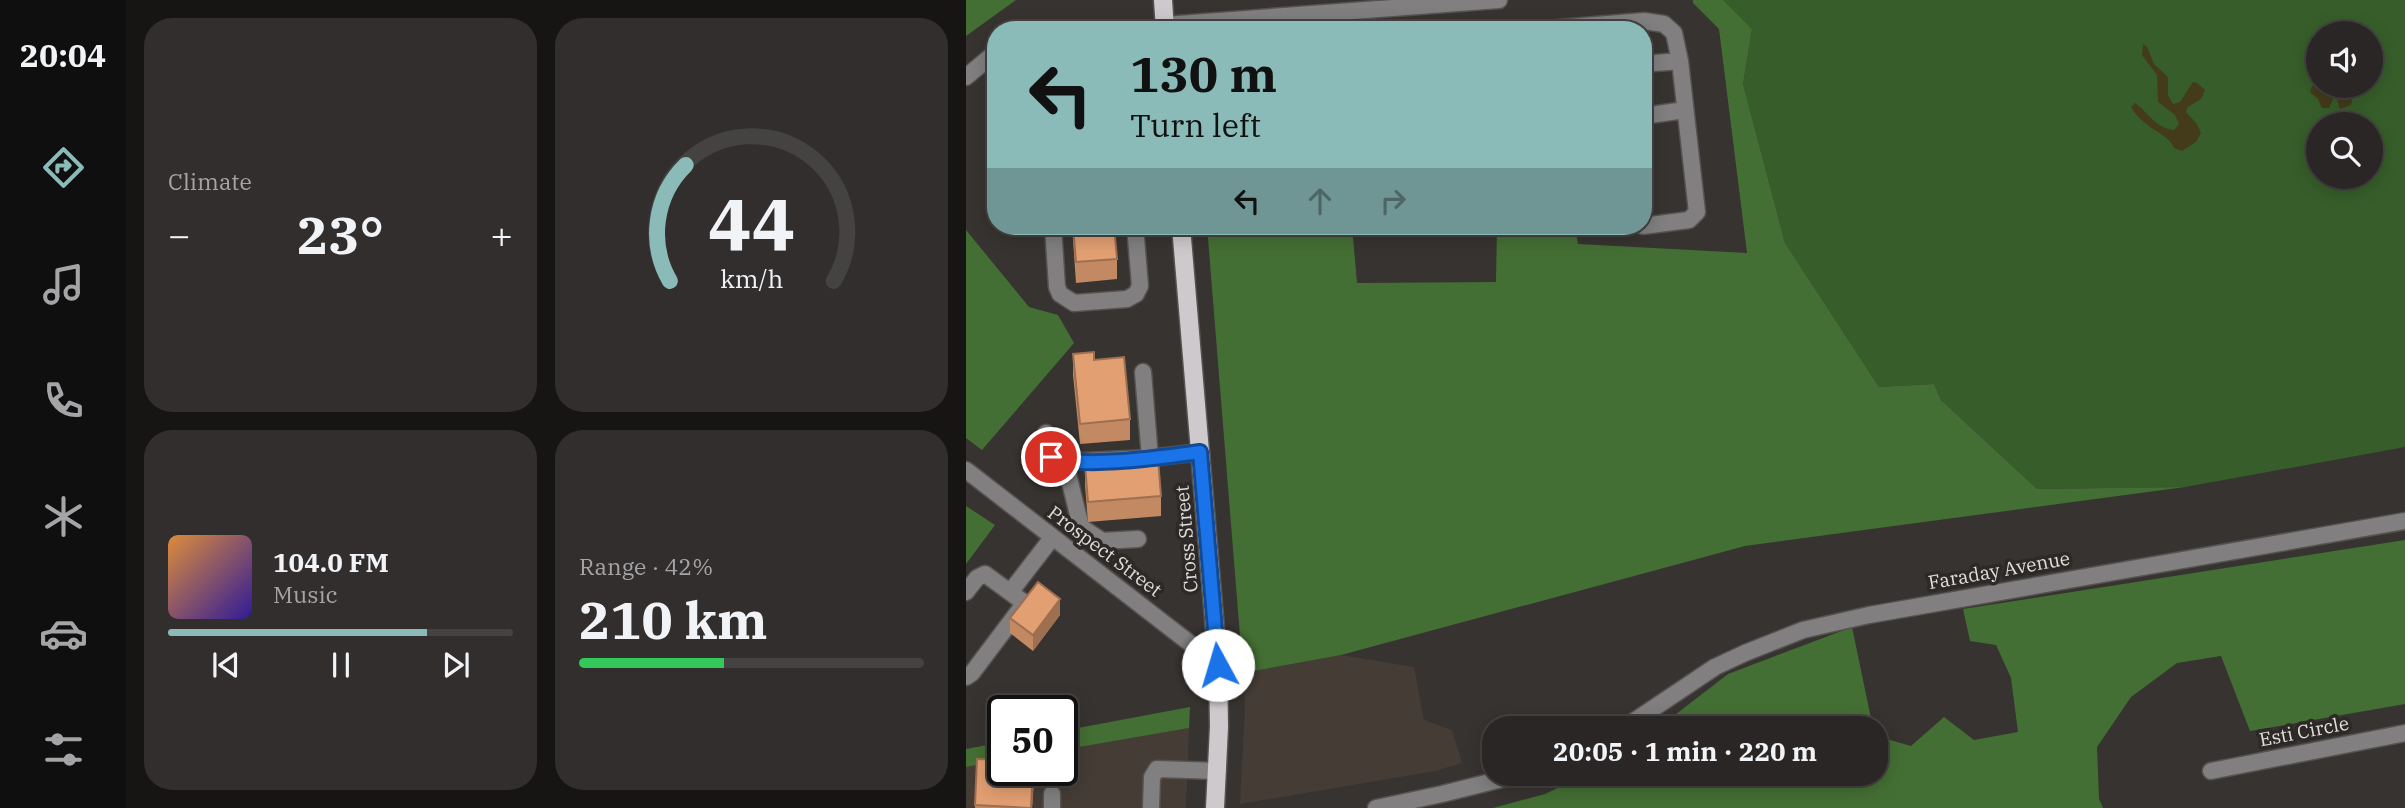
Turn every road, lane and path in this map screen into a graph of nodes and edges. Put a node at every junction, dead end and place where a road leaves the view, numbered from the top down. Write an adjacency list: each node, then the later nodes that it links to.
1 (1163, 0): 3 (main road)
2 (1499, 0): 4 (street)
3 (1165, 21)
4 (1239, 21)
5 (1652, 23): 7 (street)
6 (987, 60): 9 (street)
7 (1680, 61): 8 (street); 10 (street)
8 (1652, 63)
9 (966, 77)
10 (1685, 110): 11 (street); 12 (street)
11 (1652, 115)
12 (1652, 225)
13 (1054, 235): 14 (street)
14 (1136, 235)
15 (1182, 235): 18 (main road, Cross Street)
16 (1143, 372): 19 (street)
17 (1046, 433): 20 (street)
18 (1200, 452): 19 (street); 27 (main road, Cross Street)
19 (1150, 458): 20 (street)
20 (1065, 462): 24 (street)
21 (966, 470): 23 (street, Prospect Street)
22 (2405, 521): 29 (street, Faraday Avenue)
23 (1052, 538): 25 (street); 27 (street, Prospect Street)
24 (1138, 539)
25 (1011, 591): 26 (street); 28 (street)
26 (966, 592)
27 (1218, 665): 31 (main road, Cross Street)
28 (966, 677)
29 (1642, 716)
30 (2405, 733): 32 (street, Esti Circle)
31 (1217, 771): 34 (street); 35 (main road, Cross Street)
32 (2210, 771)
33 (1482, 784): 36 (street)
34 (1151, 808)
35 (1215, 808)
36 (1376, 808)

